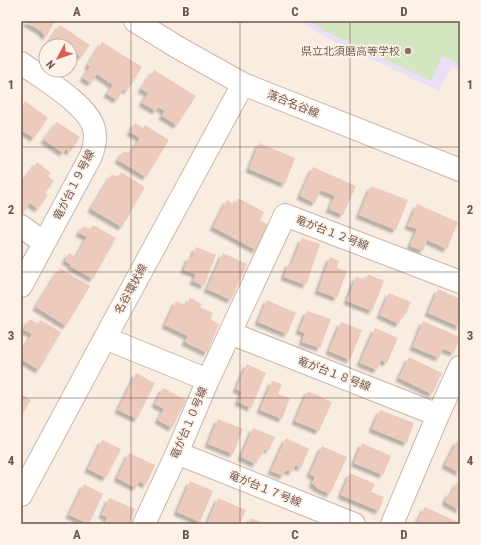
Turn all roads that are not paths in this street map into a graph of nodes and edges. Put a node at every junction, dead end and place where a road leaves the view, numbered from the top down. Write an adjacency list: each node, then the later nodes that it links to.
1 (135, 21): 3 (street, 落合名谷線)
2 (21, 63): 6 (street, 竜が台１９号線)
3 (243, 84): 4 (street, 落合名谷線); 10 (street, 名谷環状線)
4 (460, 170)
5 (21, 226): 6 (street)
6 (44, 243): 8 (street, 竜が台１９号線)
7 (460, 282): 9 (street, 竜が台１２号線)
8 (21, 286)
9 (230, 333): 12 (street, 竜が台１２号線); 13 (street, 竜が台１８号線)
10 (104, 338): 12 (street, 竜が台１０号線); 15 (street, 名谷環状線)
11 (460, 367): 13 (street)
12 (208, 380): 14 (street, 竜が台１０号線)
13 (438, 415): 18 (street)
14 (177, 454): 16 (street, 竜が台１０号線); 17 (street, 竜が台１７号線)
15 (21, 495)
16 (144, 524)
17 (354, 524)
18 (392, 524)

